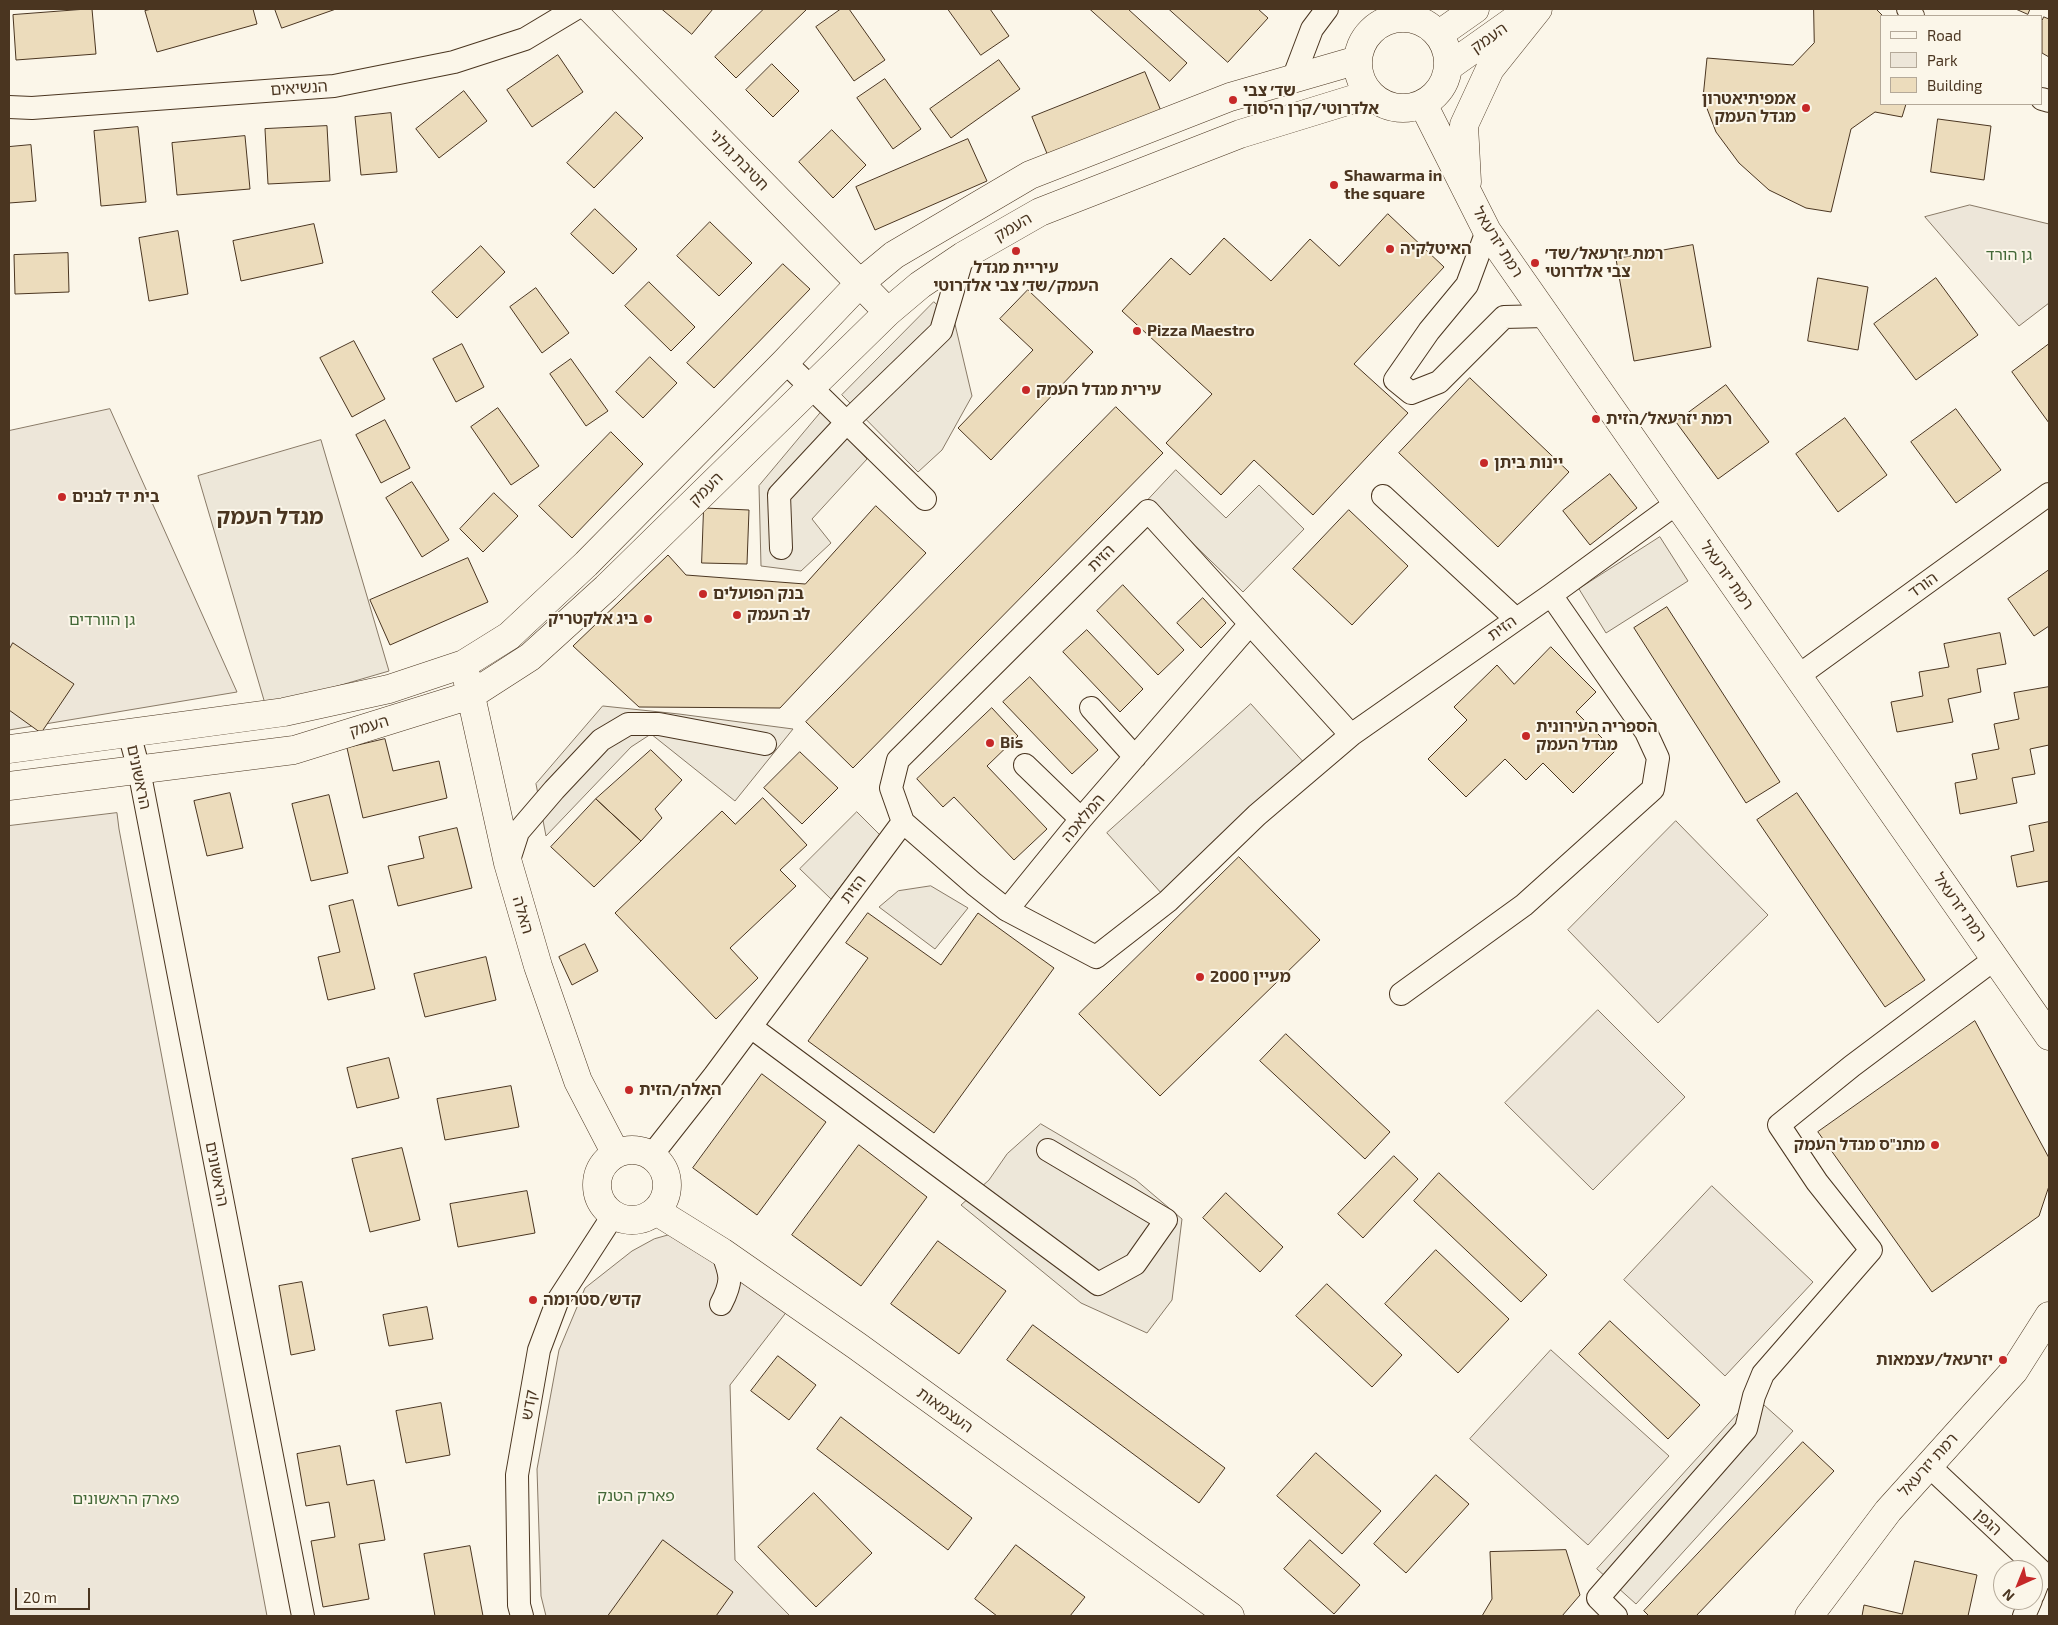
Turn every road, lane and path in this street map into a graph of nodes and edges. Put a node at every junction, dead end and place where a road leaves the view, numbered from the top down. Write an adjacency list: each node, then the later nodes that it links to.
1 (575, 9): 14 (street, הנשיאים)
2 (591, 9): 18 (main road, חטיבת גולני)
3 (1327, 9): 11 (street)
4 (1475, 9): 8 (main road, העמק)
5 (1531, 9): 10 (main road, העמק)
6 (1538, 9): 15 (main road)
7 (1383, 16): 8 (main road); 9 (main road)
8 (1438, 35): 10 (main road)
9 (1358, 60): 11 (main road, העמק); 12 (main road)
10 (1448, 67): 13 (main road)
11 (1293, 79): 18 (main road, העמק)
12 (1370, 94): 13 (main road); 17 (main road, העמק)
13 (1423, 104): 15 (main road, רמת יזרעאל)
14 (9, 107)
15 (1467, 191): 16 (main road, רמת יזרעאל)
16 (1487, 231): 20 (main road, רמת יזרעאל); 20 (street)
17 (963, 256): 19 (main road, העמק); 23 (street)
18 (860, 284): 19 (main road, חטיבת גולני); 21 (main road, העמק)
19 (888, 312): 22 (main road, העמק)
20 (1546, 316): 27 (main road, רמת יזרעאל)
21 (785, 362): 22 (street); 32 (main road, העמק)
22 (810, 387): 23 (street); 34 (main road, העמק)
23 (846, 422): 26 (street); 28 (street)
24 (2049, 494): 33 (street, הורד)
25 (1383, 496): 30 (street)
26 (925, 499)
27 (1677, 504): 29 (street, הזית); 33 (main road, רמת יזרעאל)
28 (781, 548)
29 (1551, 595): 30 (street, הזית); 49 (street)
30 (1516, 619): 37 (street, הזית)
31 (1250, 624): 37 (street, הזית); 40 (street, המלאכה); 45 (street, הזית)
32 (464, 664): 34 (main road, האלה); 36 (main road, העמק)
33 (1798, 676): 48 (main road, רמת יזרעאל)
34 (470, 695): 42 (main road, העמק); 46 (main road, האלה)
35 (1091, 708): 40 (street)
36 (129, 733): 39 (main road, העמק); 42 (street, הראשונים)
37 (1351, 736): 47 (street)
38 (765, 744): 46 (street)
39 (9, 749)
40 (1134, 757): 44 (street, המלאכה)
41 (1025, 765): 44 (street)
42 (139, 770): 43 (main road, העמק); 62 (street, הראשונים)
43 (9, 786)
44 (1081, 819): 47 (street, המלאכה)
45 (903, 822): 47 (street); 50 (street, הזית)
46 (508, 863): 53 (main road, האלה)
47 (1007, 910)
48 (1996, 958): 51 (main road, רמת יזרעאל); 65 (street)
49 (1401, 994)
50 (751, 1027): 52 (street); 54 (street, הזית)
51 (2049, 1036)
52 (1048, 1150)
53 (616, 1154): 54 (main road); 56 (main road)
54 (651, 1156): 55 (main road)
55 (656, 1211): 56 (main road); 57 (main road, העצמאות)
56 (614, 1214): 63 (street, קדש)
57 (722, 1252): 58 (street); 64 (main road, העצמאות)
58 (721, 1304)
59 (2049, 1316): 60 (main road, רמת יזרעאל)
60 (1928, 1465): 61 (street, הגפן); 66 (main road, רמת יזרעאל)
61 (2046, 1575)
62 (303, 1616)
63 (522, 1616)
64 (1230, 1616)
65 (1616, 1616)
66 (1809, 1616)

